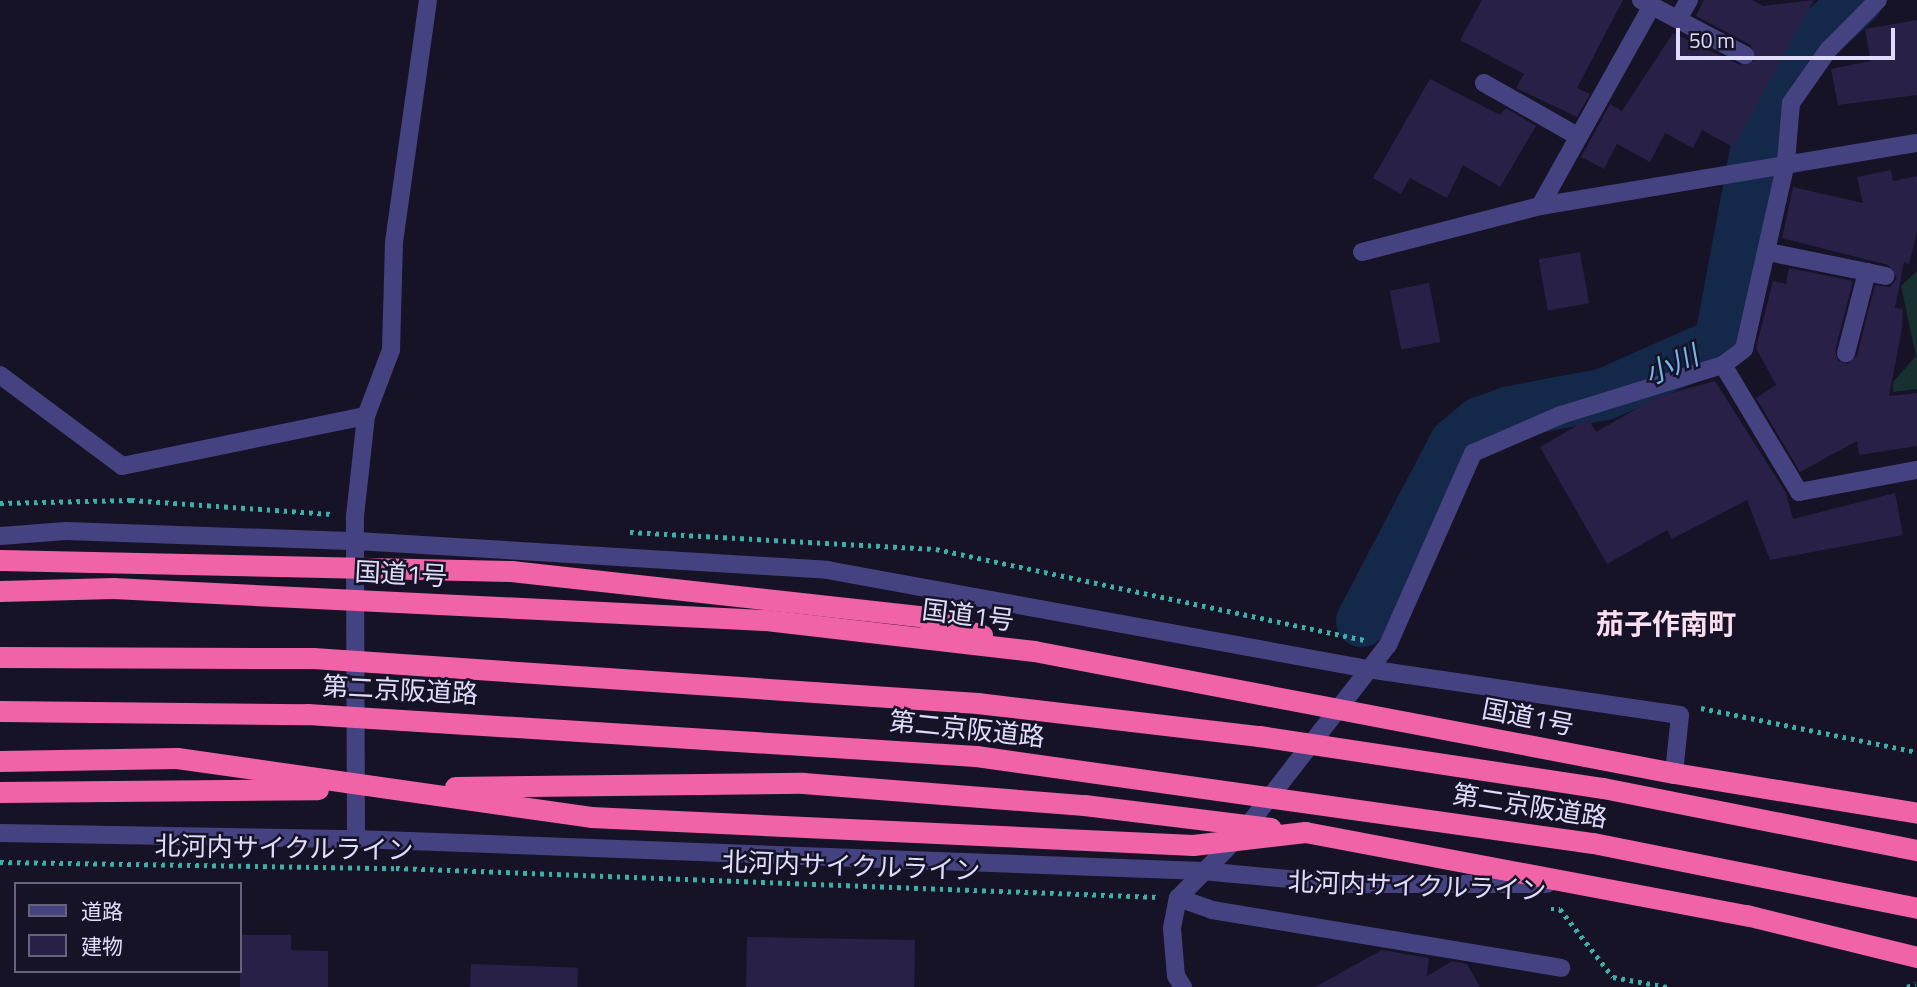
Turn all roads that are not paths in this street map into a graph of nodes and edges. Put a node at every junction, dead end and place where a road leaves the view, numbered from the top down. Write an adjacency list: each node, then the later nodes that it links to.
1 (428, 0): 19 (street)
2 (1689, 0): 5 (street)
3 (1878, 0): 10 (street)
4 (1646, 3): 5 (street); 8 (street)
5 (1678, 19): 6 (street)
6 (1745, 55)
7 (1484, 83): 8 (street)
8 (1579, 137): 11 (street)
9 (1917, 143): 10 (street)
10 (1780, 163): 11 (street); 13 (street)
11 (1540, 206): 12 (street)
12 (1362, 252)
13 (1768, 252): 14 (street); 17 (street)
14 (1867, 272): 15 (street); 16 (street)
15 (1886, 276)
16 (1846, 354)
17 (1723, 365): 20 (street); 27 (street)
18 (0, 375): 19 (street)
19 (366, 416): 22 (street)
20 (1917, 470)
21 (0, 536): 22 (street)
22 (357, 541): 27 (street); 35 (street)
23 (0, 560): 25 (highway, bridge)
24 (0, 592): 25 (highway, 国道1号, bridge)
25 (1034, 651): 30 (highway, 国道1号, bridge)
26 (0, 657): 36 (highway, 第二京阪道路, bridge)
27 (1368, 668): 30 (street); 37 (street)
28 (0, 711): 40 (highway, 第二京阪道路, bridge)
29 (0, 761): 33 (highway, bridge)
30 (1674, 773): 32 (highway, 国道1号, bridge)
31 (0, 792): 33 (highway, bridge)
32 (1917, 813)
33 (1305, 832): 38 (highway)
34 (0, 833): 35 (street)
35 (356, 839): 37 (street)
36 (1917, 850)
37 (1202, 871): 38 (street); 39 (street)
38 (1571, 884): 41 (highway)
39 (1178, 898): 42 (street); 43 (street)
40 (1917, 908)
41 (1917, 957)
42 (1561, 968)
43 (1183, 987)

